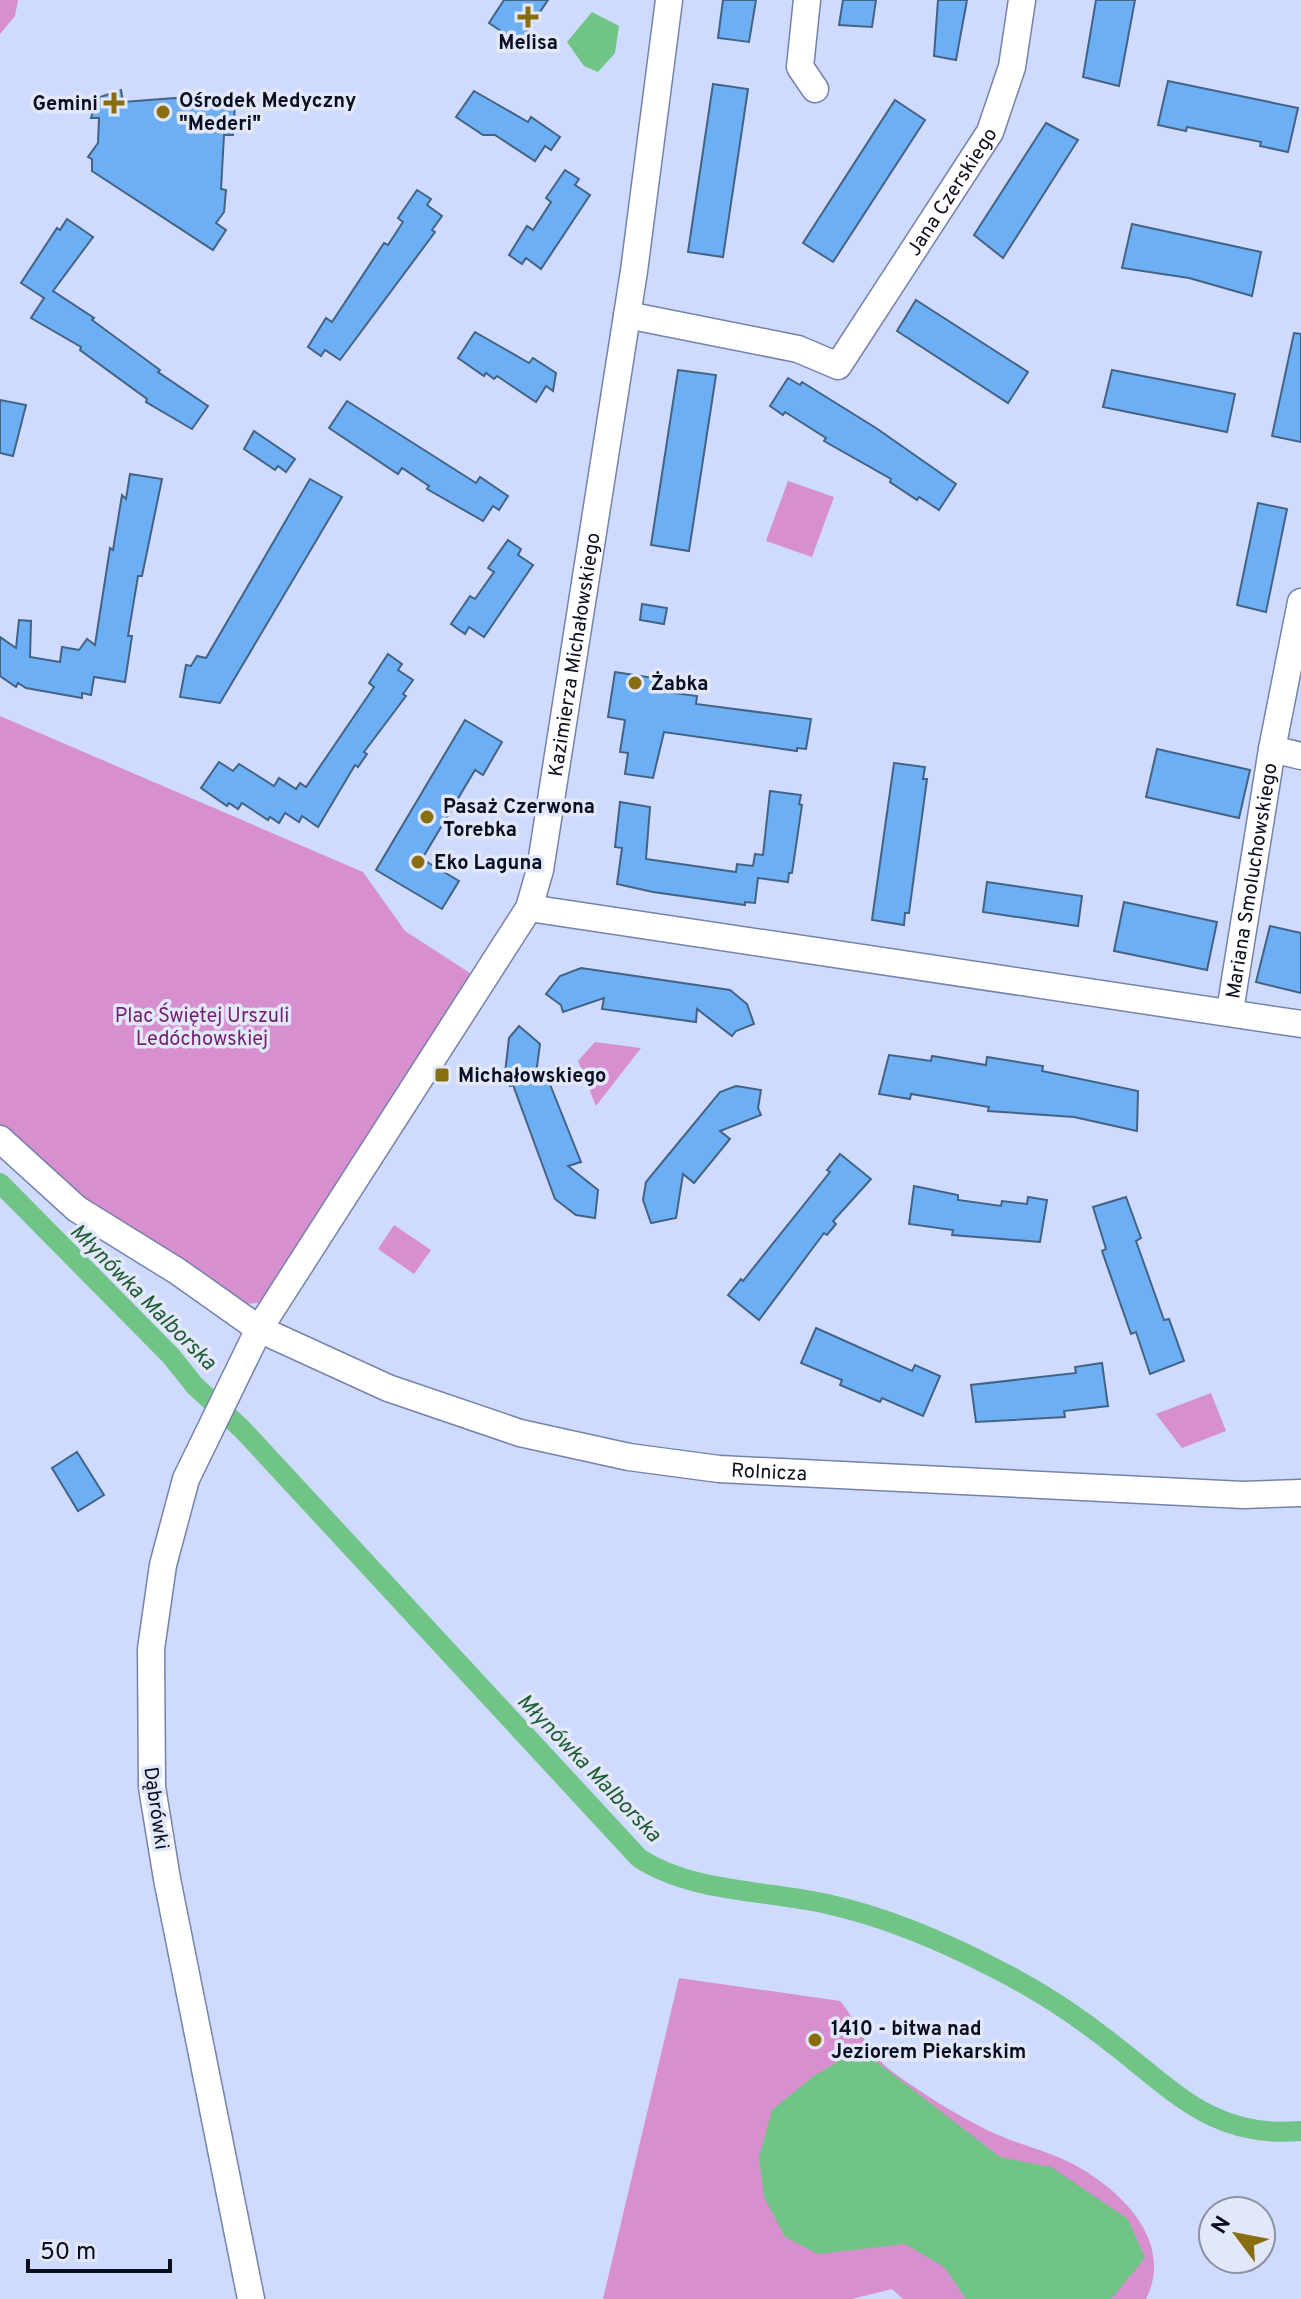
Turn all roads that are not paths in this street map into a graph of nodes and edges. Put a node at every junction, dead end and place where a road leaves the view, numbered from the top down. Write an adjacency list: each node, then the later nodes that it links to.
1 (669, 0): 5 (street, Kazimierza Michałowskiego)
2 (807, 0): 4 (street)
3 (1022, 0): 5 (street, Jana Czerskiego)
4 (815, 89)
5 (627, 315): 9 (street, Kazimierza Michałowskiego)
6 (1301, 602): 7 (street, Mariana Smoluchowskiego)
7 (1272, 749): 8 (street, Mariana Smoluchowskiego); 10 (street, Mariana Smoluchowskiego)
8 (1301, 756)
9 (529, 908): 10 (street); 13 (street, Kazimierza Michałowskiego)
10 (1230, 1011): 11 (street)
11 (1301, 1024)
12 (0, 1139): 13 (street, Rolnicza)
13 (259, 1329): 14 (street, Rolnicza); 15 (street, Dąbrówki)
14 (1301, 1493)
15 (251, 2299)

